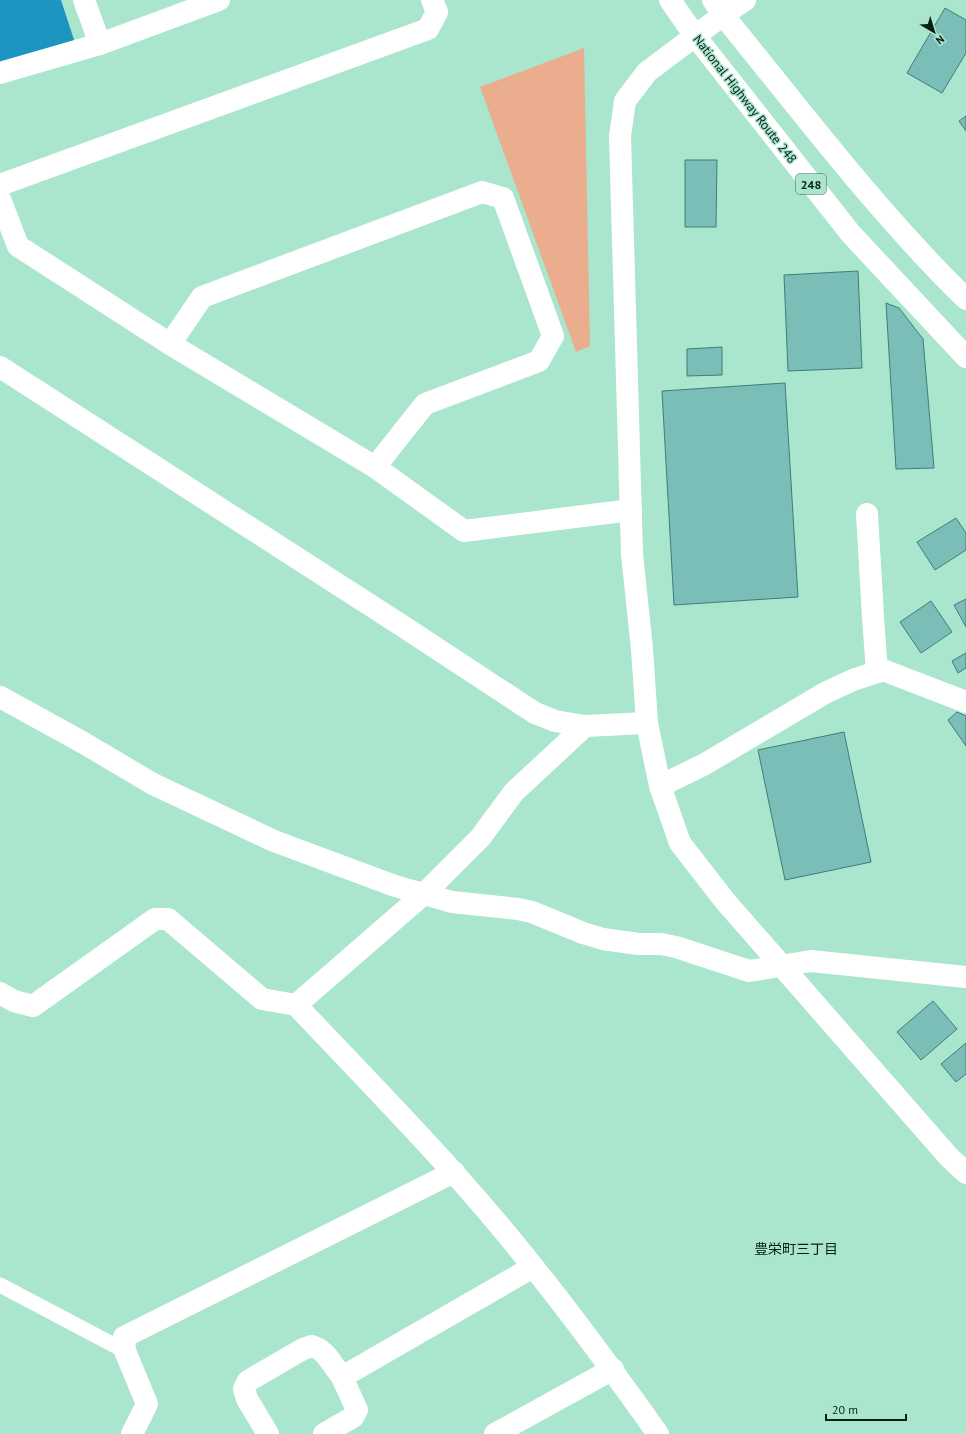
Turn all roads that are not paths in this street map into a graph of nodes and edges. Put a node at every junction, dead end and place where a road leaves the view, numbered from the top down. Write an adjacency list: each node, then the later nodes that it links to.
1 (84, 0): 8 (main road)
2 (219, 0): 8 (main road)
3 (432, 0): 10 (main road)
4 (670, 0): 7 (main road, National Highway Route 248 / 248)
5 (745, 0): 6 (main road)
6 (718, 7): 7 (main road); 12 (main road)
7 (696, 36): 14 (main road, National Highway Route 248 / 248); 17 (main road)
8 (100, 44): 9 (main road)
9 (0, 73)
10 (0, 185)
11 (0, 199): 13 (main road)
12 (966, 299)
13 (170, 344): 16 (main road); 16 (main road)
14 (966, 357)
15 (0, 367): 23 (main road)
16 (375, 467): 17 (main road)
17 (631, 510): 22 (main road)
18 (867, 514): 19 (main road)
19 (880, 671): 21 (main road); 24 (main road)
20 (0, 697): 25 (main road)
21 (966, 702)
22 (647, 723): 23 (main road); 24 (main road)
23 (585, 726): 25 (main road)
24 (660, 786): 26 (main road)
25 (425, 893): 26 (main road); 29 (main road)
26 (781, 966): 27 (main road); 31 (main road)
27 (966, 977)
28 (0, 993): 29 (main road)
29 (296, 1005): 30 (main road)
30 (454, 1172): 32 (main road); 34 (main road)
31 (966, 1173)
32 (533, 1267): 35 (main road); 36 (main road)
33 (0, 1285): 34 (lane)
34 (125, 1351): 37 (main road)
35 (613, 1370): 40 (main road); 41 (main road)
36 (342, 1377): 38 (main road); 39 (main road)
37 (132, 1434)
38 (268, 1434)
39 (324, 1434)
40 (495, 1434)
41 (658, 1434)

